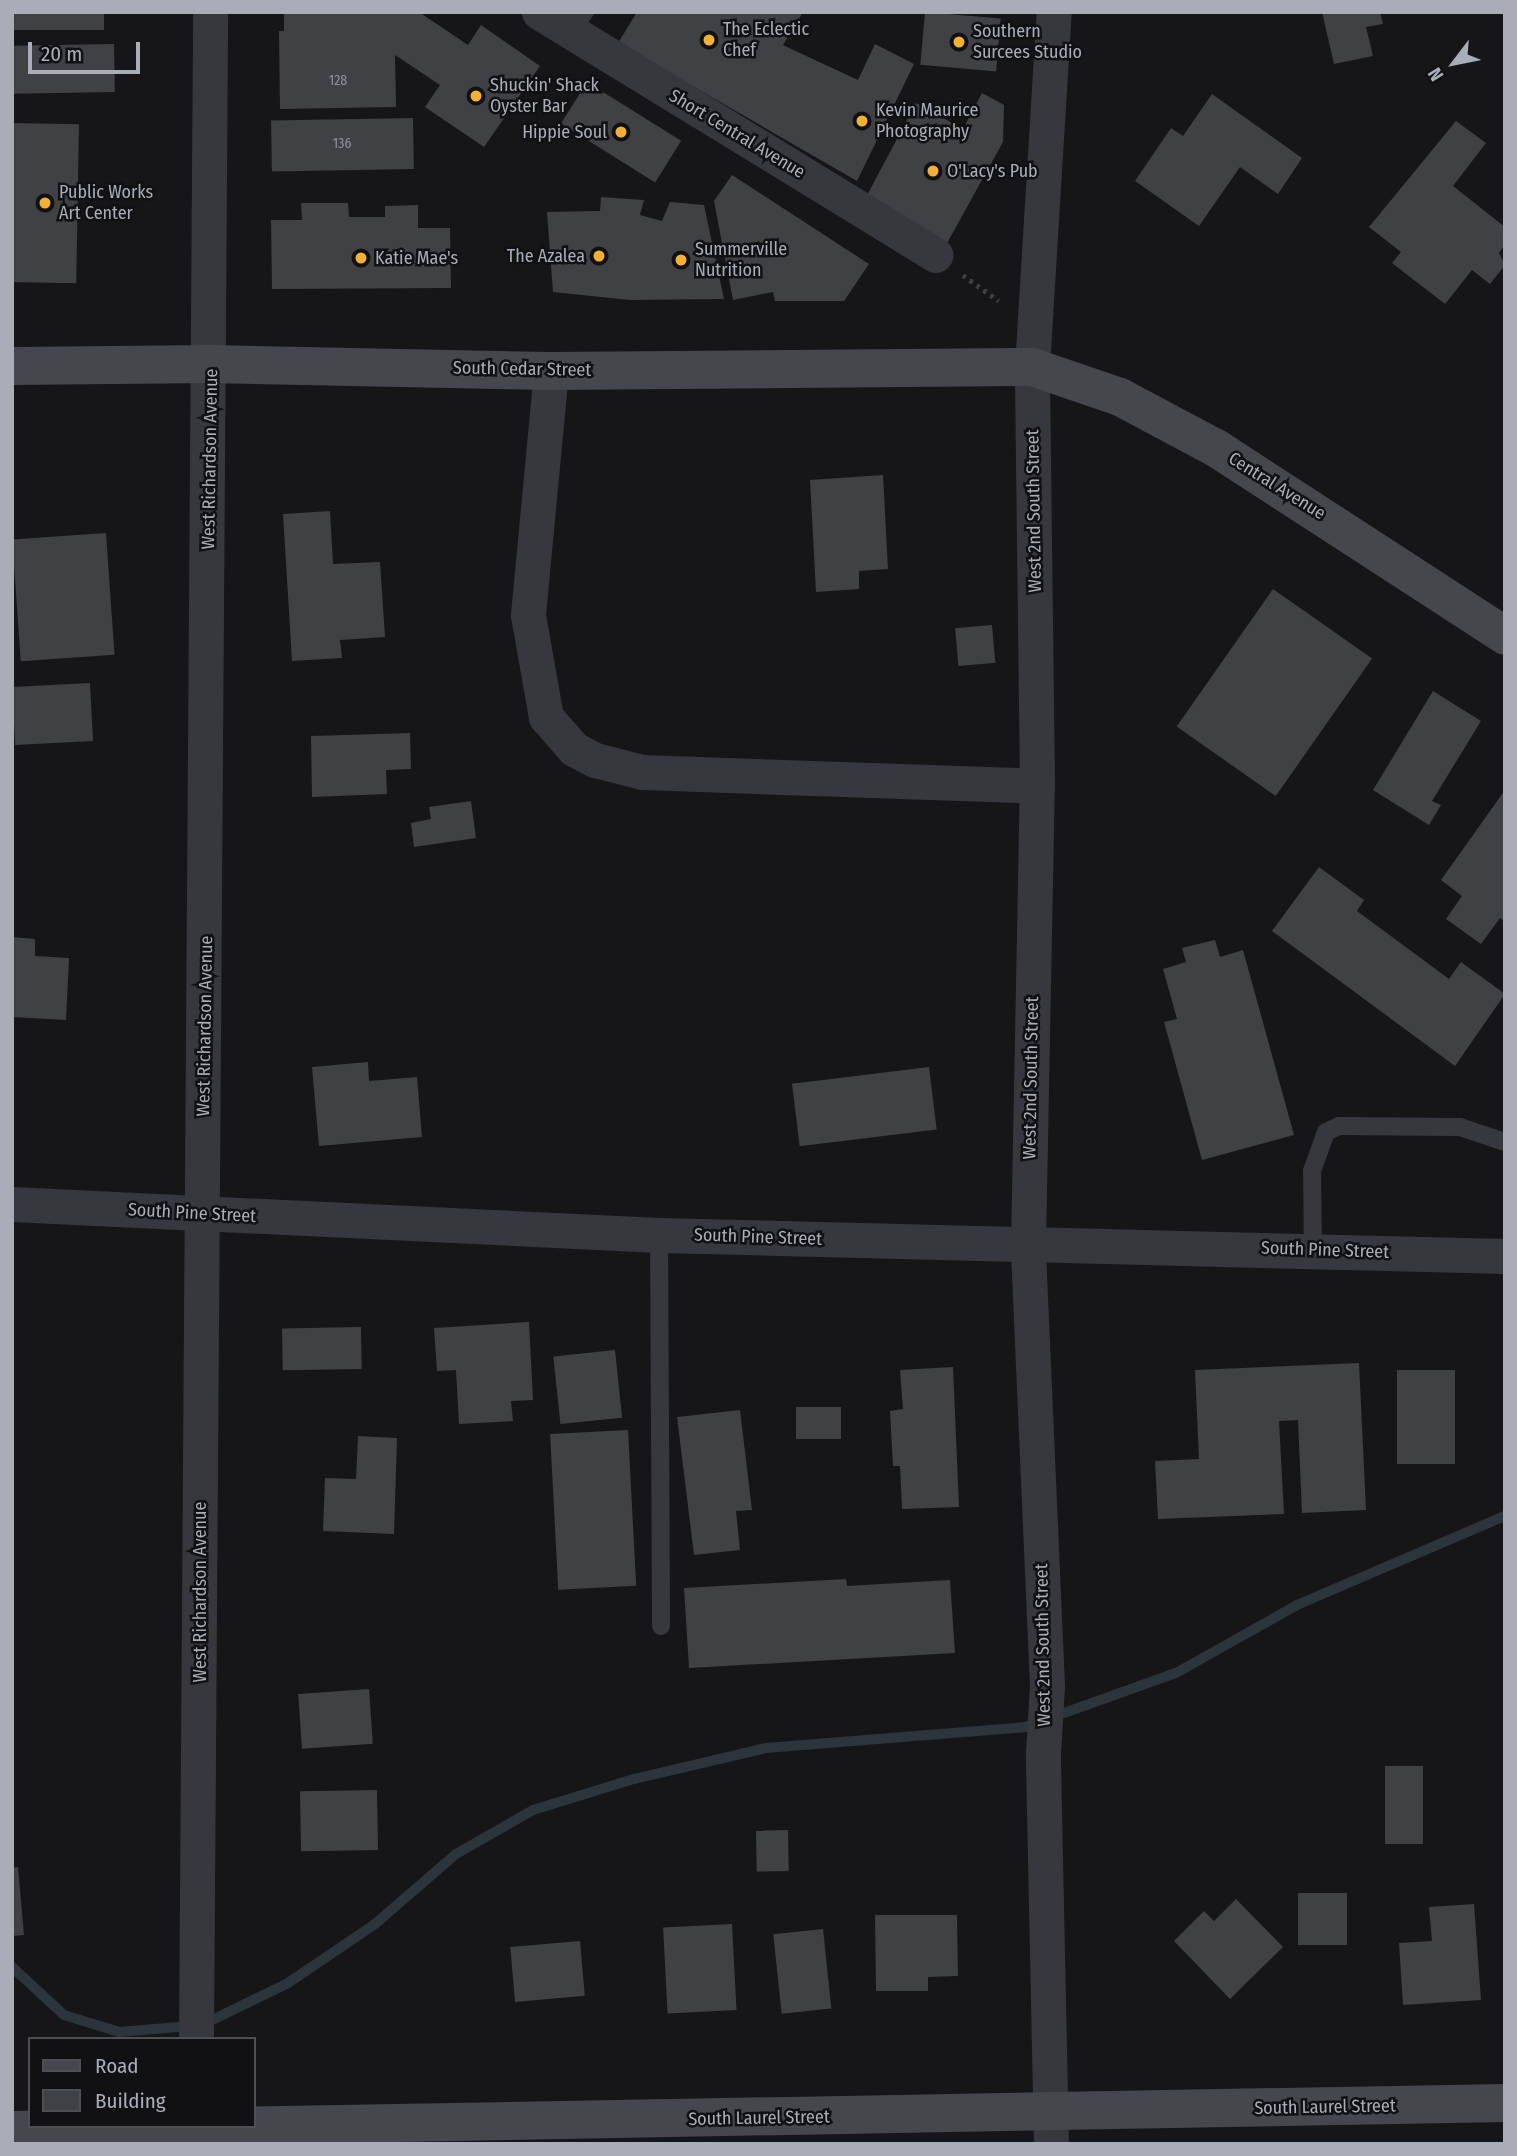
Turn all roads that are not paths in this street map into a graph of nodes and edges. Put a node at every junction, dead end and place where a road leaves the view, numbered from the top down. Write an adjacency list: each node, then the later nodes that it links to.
1 (210, 12): 6 (street, West Richardson Avenue)
2 (540, 12): 4 (street, Short Central Avenue)
3 (1054, 12): 8 (street, West 2nd South Street)
4 (580, 28): 5 (street, Short Central Avenue)
5 (936, 255)
6 (211, 364): 7 (street, South Cedar Street); 9 (street, South Cedar Street); 14 (street, West Richardson Avenue)
7 (12, 366)
8 (1032, 367): 9 (street, South Cedar Street); 10 (street, Central Avenue); 11 (street, West 2nd South Street)
9 (551, 371): 11 (street)
10 (1505, 636)
11 (1037, 786): 16 (street, West 2nd South Street)
12 (1505, 1142): 17 (lane)
13 (12, 1205): 14 (street, South Pine Street)
14 (203, 1214): 15 (street, South Pine Street); 20 (street, West Richardson Avenue)
15 (659, 1234): 16 (street, South Pine Street); 19 (lane)
16 (1028, 1245): 17 (street, South Pine Street); 22 (street, West 2nd South Street)
17 (1312, 1248): 18 (street, South Pine Street)
18 (1505, 1256)
19 (662, 1626)
20 (196, 2037)
21 (1505, 2103): 22 (street, South Laurel Street)
22 (1052, 2128): 24 (street, South Laurel Street)
23 (12, 2130): 24 (street, South Laurel Street)
24 (195, 2133)

